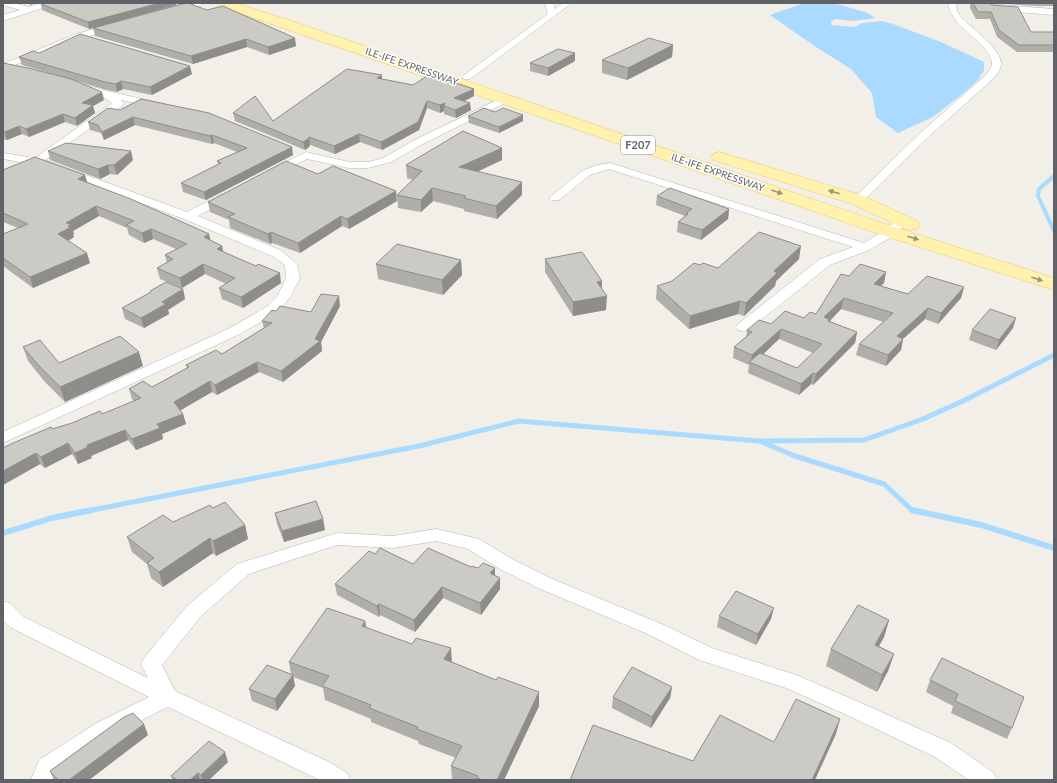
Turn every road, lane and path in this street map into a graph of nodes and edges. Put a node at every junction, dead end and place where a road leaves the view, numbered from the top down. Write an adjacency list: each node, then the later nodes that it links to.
1 (3, 3): 10 (street)
2 (49, 3): 10 (street)
3 (199, 3): 11 (street)
4 (223, 3): 23 (main road, ILE-IFE EXPRESSWAY / F207)
5 (241, 3): 20 (main road, ILE-IFE EXPRESSWAY / F207)
6 (549, 3): 13 (street)
7 (568, 3): 13 (street)
8 (952, 3): 34 (street)
9 (977, 3): 12 (street)
10 (27, 9): 14 (street)
11 (161, 13)
12 (1053, 13)
13 (552, 15): 20 (street)
14 (3, 18)
15 (124, 24): 16 (street)
16 (79, 36): 17 (street); 18 (street)
17 (94, 40)
18 (4, 66): 19 (street)
19 (31, 71)
20 (467, 77): 24 (main road, ILE-IFE EXPRESSWAY / F207)
21 (75, 85): 22 (street)
22 (103, 93): 25 (street); 30 (street)
23 (505, 99): 24 (main road, ILE-IFE EXPRESSWAY / F207); 28 (street)
24 (526, 102): 26 (main road, ILE-IFE EXPRESSWAY / F207)
25 (169, 108)
26 (568, 115): 34 (main road, ILE-IFE EXPRESSWAY / F207, one-way to 26); 36 (main road, ILE-IFE EXPRESSWAY / F207, one-way to 36)
27 (292, 150): 28 (street)
28 (306, 155): 31 (street)
29 (3, 156): 30 (street)
30 (40, 162): 35 (street)
31 (264, 177)
32 (236, 191): 35 (street)
33 (556, 198): 38 (street)
34 (858, 200): 36 (main road, ILE-IFE EXPRESSWAY / F207)
35 (188, 216): 42 (street)
36 (896, 227): 37 (main road, ILE-IFE EXPRESSWAY / F207); 38 (street)
37 (941, 241): 39 (main road, ILE-IFE EXPRESSWAY / F207); 40 (main road, ILE-IFE EXPRESSWAY / F207, one-way to 40)
38 (865, 247): 41 (street)
39 (1054, 273)
40 (1054, 284)
41 (743, 328)
42 (3, 438)
43 (3, 608): 44 (street)
44 (168, 697): 45 (street); 46 (street); 47 (street)
45 (42, 780)
46 (339, 780)
47 (986, 780)

